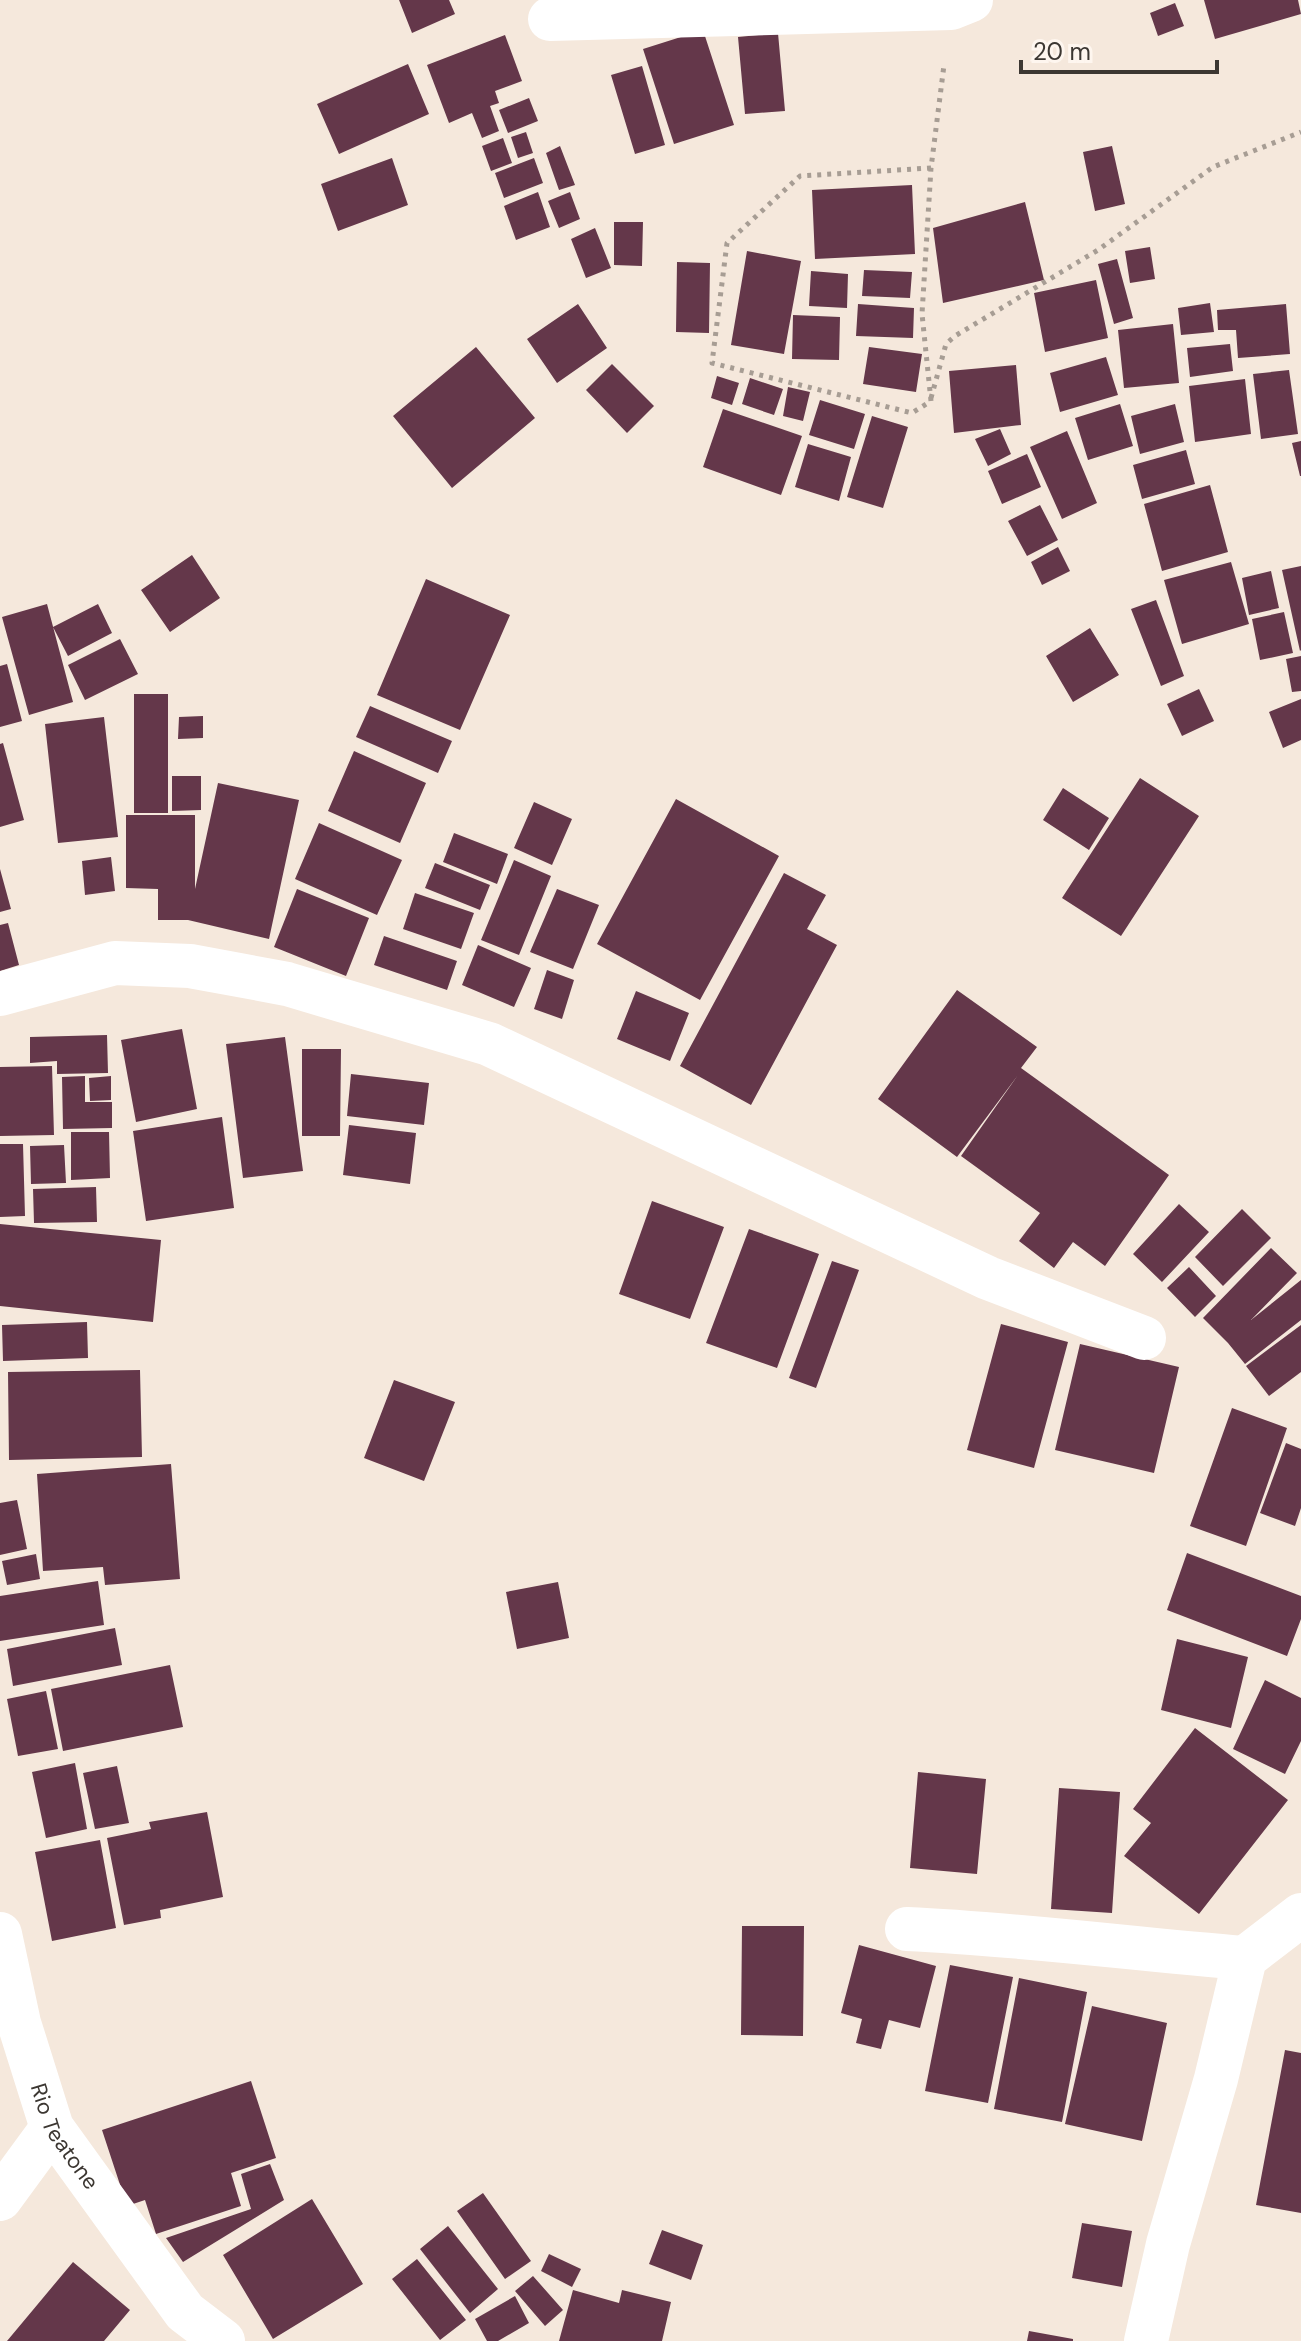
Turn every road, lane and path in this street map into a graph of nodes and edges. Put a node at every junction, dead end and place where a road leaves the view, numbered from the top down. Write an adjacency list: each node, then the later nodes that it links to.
1 (961, 4): 2 (street); 4 (path)
2 (550, 19)
3 (1301, 132): 5 (path)
4 (931, 168): 5 (path); 5 (path)
5 (931, 401)
6 (0, 994): 7 (street)
7 (1144, 1338)
8 (1301, 1915): 11 (street)
9 (907, 1929): 11 (street)
10 (0, 1934): 12 (street, Rio Teatone)
11 (1245, 1958): 15 (street)
12 (52, 2128): 13 (street); 14 (street, Rio Teatone)
13 (0, 2199)
14 (223, 2341)
15 (1146, 2341)

